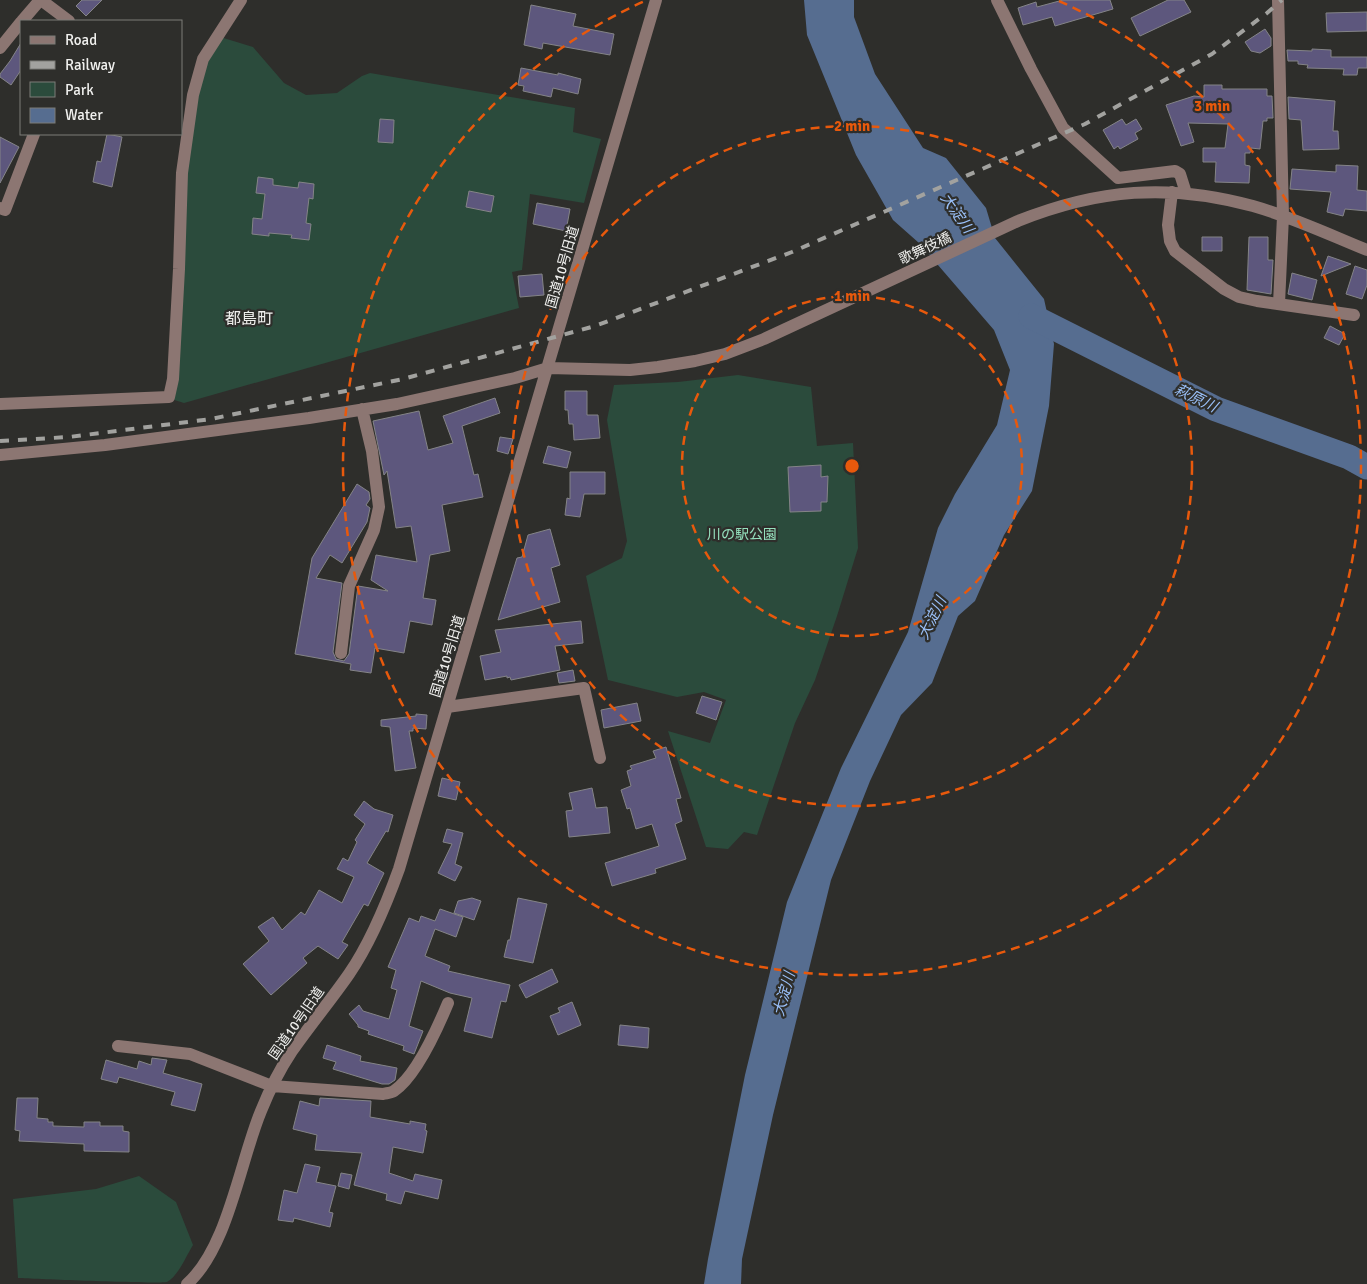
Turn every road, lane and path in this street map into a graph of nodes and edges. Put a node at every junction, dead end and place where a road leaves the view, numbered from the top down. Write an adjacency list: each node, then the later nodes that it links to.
1 (41, 0): 6 (street); 7 (street)
2 (241, 0): 19 (street)
3 (656, 0): 18 (street, 国道10号旧道)
4 (997, 0): 12 (street)
5 (1278, 0): 14 (street)
6 (23, 20)
7 (68, 20)
8 (20, 23): 9 (street)
9 (0, 48)
10 (34, 135): 13 (street)
11 (1172, 192): 12 (street, 歌舞伎橋); 16 (street); 18 (street, 歌舞伎橋)
12 (1186, 193): 14 (street, 歌舞伎橋)
13 (0, 208)
14 (1283, 216): 15 (street, 歌舞伎橋); 16 (street)
15 (1367, 250)
16 (1279, 304): 17 (street)
17 (1354, 315)
18 (548, 368): 20 (street, 歌舞伎橋); 23 (street, 国道10号旧道)
19 (0, 404)
20 (362, 409): 21 (street, 歌舞伎橋); 22 (street)
21 (0, 455)
22 (341, 653)
23 (447, 707): 24 (street); 27 (street, 国道10号旧道)
24 (600, 758)
25 (448, 1003): 27 (street)
26 (118, 1046): 27 (street)
27 (272, 1086): 28 (street, 国道10号旧道)
28 (189, 1282)

